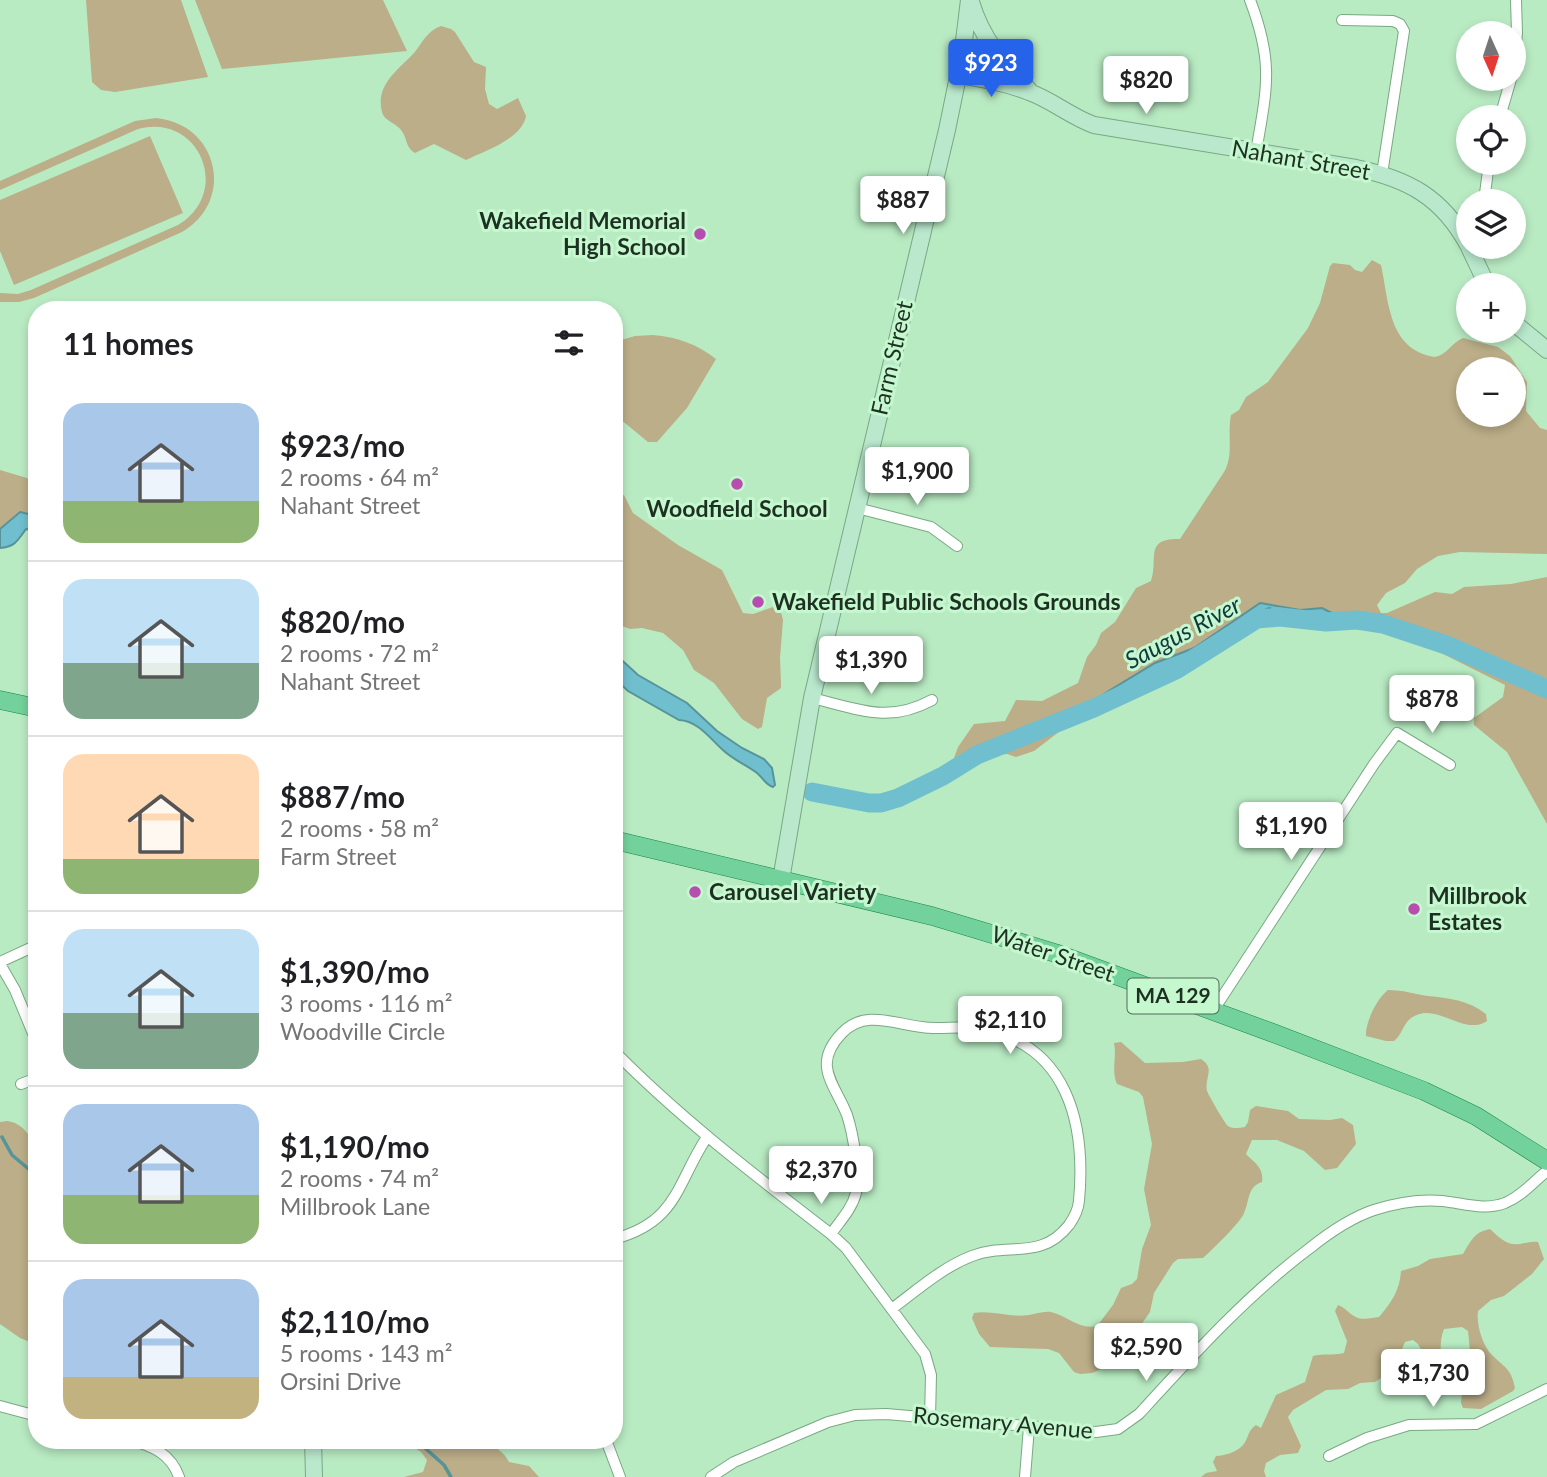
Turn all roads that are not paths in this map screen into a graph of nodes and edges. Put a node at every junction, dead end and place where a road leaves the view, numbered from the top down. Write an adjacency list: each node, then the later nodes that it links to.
1 (970, 0): 6 (main road, Farm Street); 7 (main road, Nahant Street)
2 (1250, 0): 10 (street)
3 (1516, 0): 5 (street)
4 (1342, 20): 11 (street)
5 (1517, 21)
6 (962, 57): 7 (main road); 8 (main road, Farm Street)
7 (1002, 62): 9 (main road, Nahant Street)
8 (958, 75): 9 (main road, Nahant Street); 15 (main road, Farm Street)
9 (1031, 92): 10 (main road, Nahant Street)
10 (1256, 152): 11 (main road, Nahant Street)
11 (1382, 174): 12 (main road, Nahant Street)
12 (1456, 225)
13 (1526, 333): 14 (main road)
14 (1547, 350)
15 (857, 508): 16 (street); 17 (main road, Farm Street)
16 (957, 546)
17 (812, 698): 19 (street); 23 (main road, Farm Street)
18 (0, 700): 20 (main road)
19 (932, 700)
20 (28, 706)
21 (1450, 765): 26 (street)
22 (623, 842): 23 (main road, Water Street / MA 129)
23 (781, 880): 26 (main road, Water Street / MA 129)
24 (28, 949): 25 (street)
25 (0, 963): 27 (street)
26 (1213, 1011): 32 (main road, Water Street / MA 129)
27 (28, 1022)
28 (623, 1060): 31 (street)
29 (28, 1081): 30 (street)
30 (21, 1084)
31 (707, 1137): 34 (street); 35 (street)
32 (1547, 1161)
33 (1547, 1171): 41 (street, Rosemary Avenue)
34 (831, 1234): 36 (street); 36 (street)
35 (623, 1236)
36 (893, 1308): 40 (street)
37 (1547, 1389): 45 (street)
38 (0, 1406): 39 (street)
39 (28, 1414)
40 (930, 1418): 41 (street, Rosemary Avenue); 49 (street, Rosemary Avenue)
41 (1029, 1427): 50 (street)
42 (155, 1449): 46 (street)
43 (313, 1449): 47 (main road)
44 (609, 1449): 48 (street)
45 (1329, 1456)
46 (179, 1477)
47 (314, 1477)
48 (620, 1477)
49 (711, 1477)
50 (1025, 1477)

